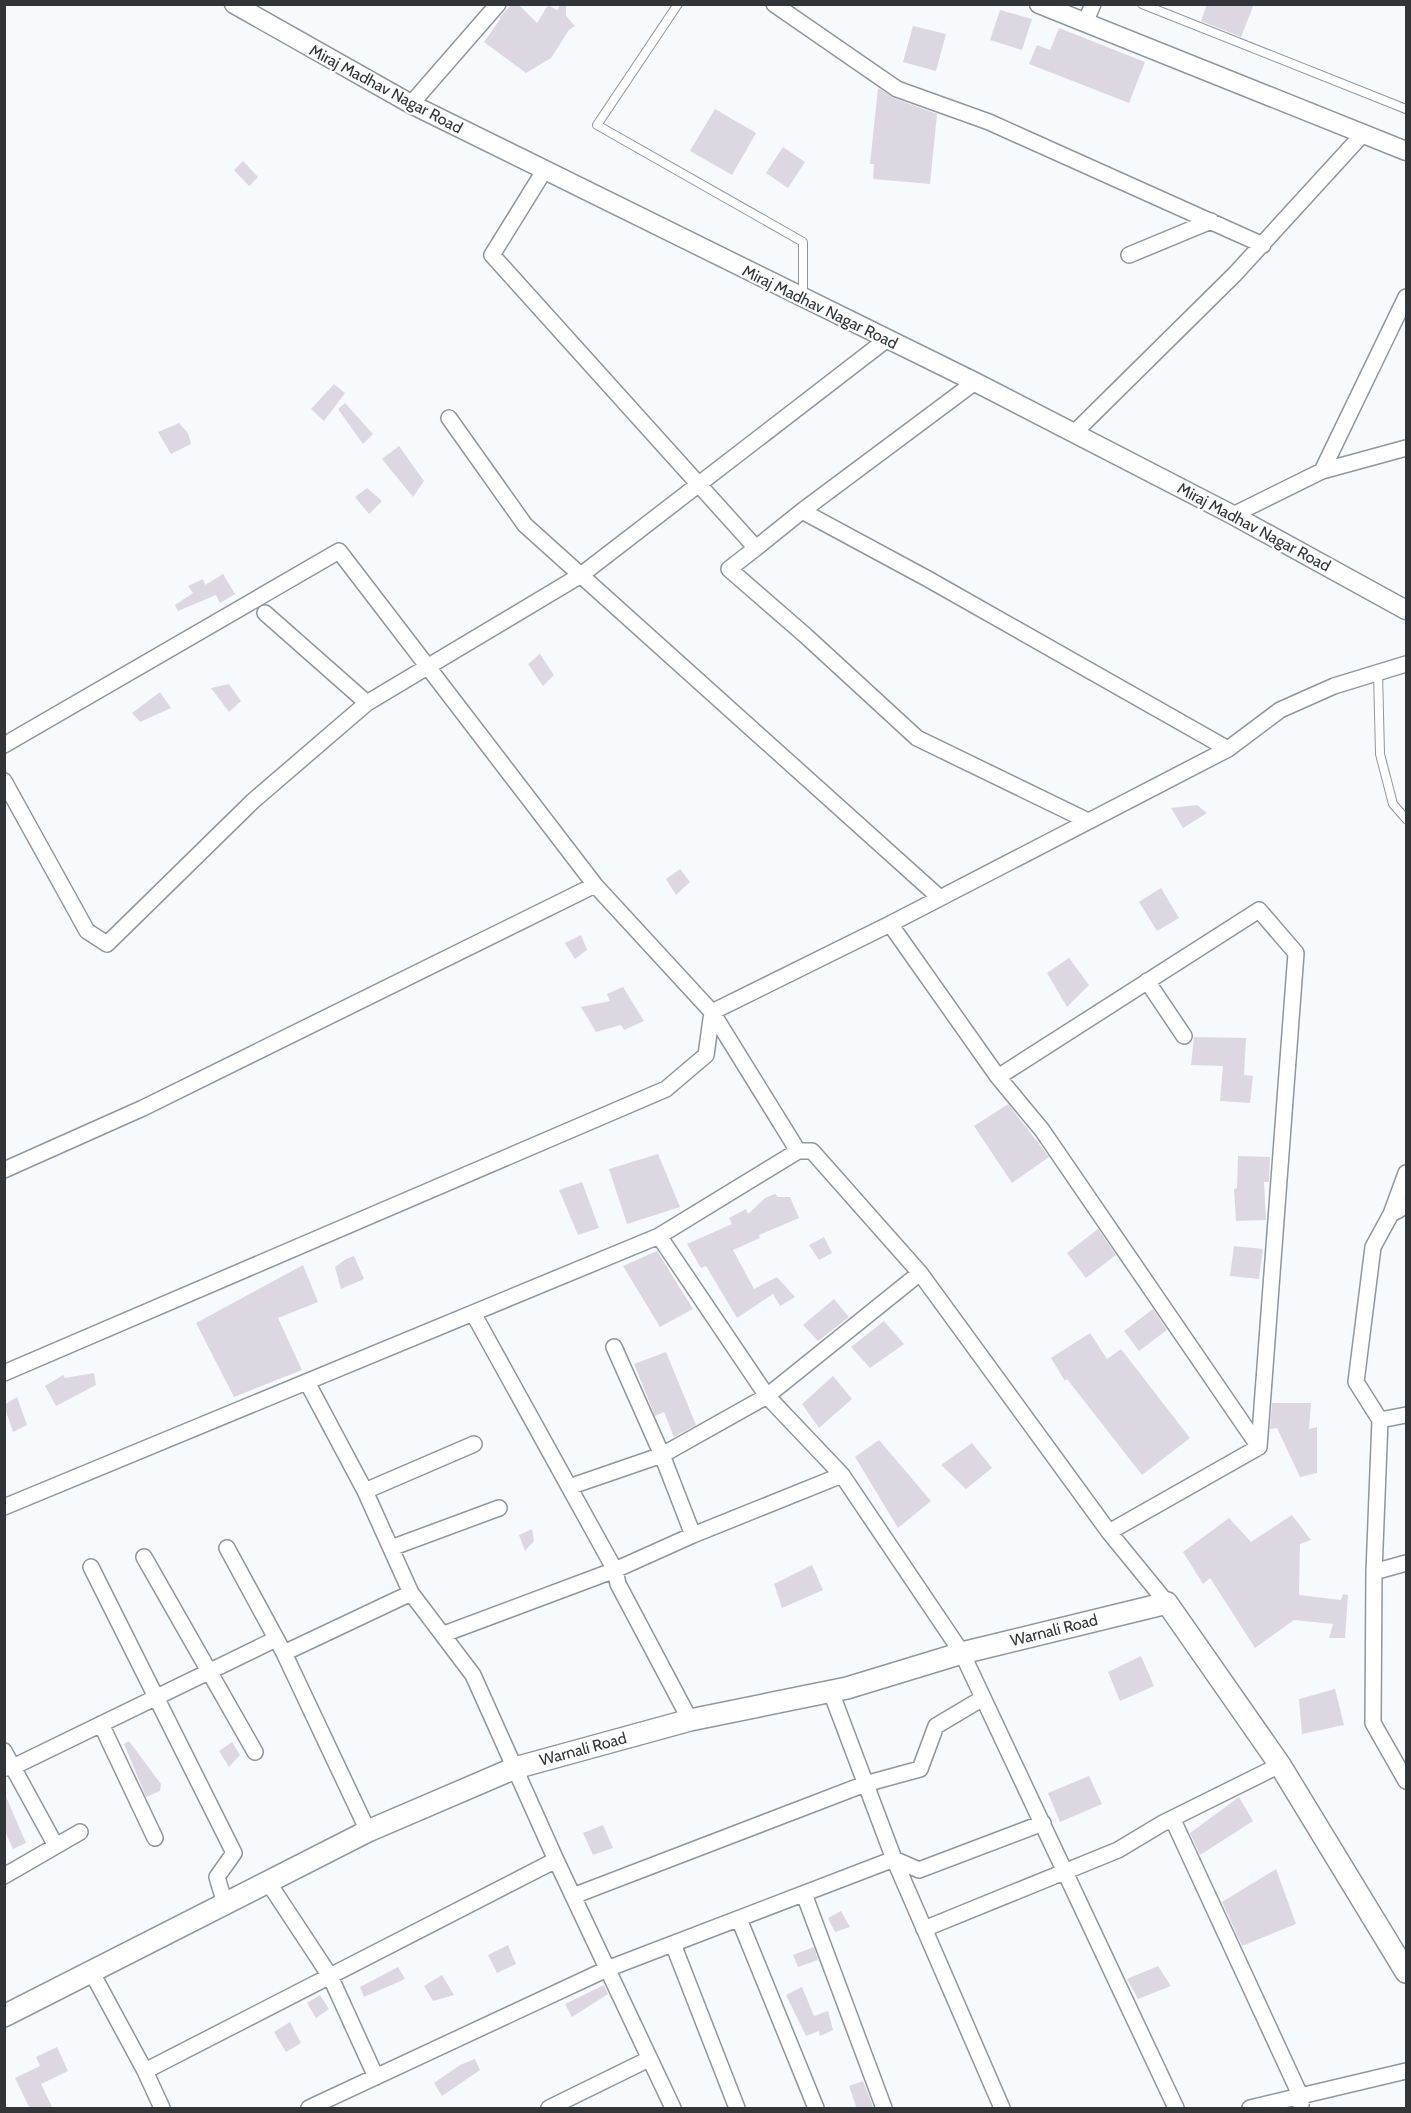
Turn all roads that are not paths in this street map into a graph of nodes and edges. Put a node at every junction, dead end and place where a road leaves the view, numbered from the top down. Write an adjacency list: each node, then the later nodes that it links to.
1 (234, 4): 9 (street, Miraj Madhav Nagar Road)
2 (498, 4): 9 (street)
3 (678, 4): 18 (lane)
4 (774, 4): 14 (street)
5 (1039, 4): 8 (street)
6 (1093, 4): 8 (street)
7 (1142, 4): 10 (lane)
8 (1085, 23): 11 (street)
9 (411, 104): 13 (street, Miraj Madhav Nagar Road)
10 (1407, 109)
11 (1362, 135): 12 (street); 15 (street)
12 (1407, 151)
13 (544, 171): 18 (street, Miraj Madhav Nagar Road); 25 (street)
14 (1211, 221): 15 (street); 16 (street)
15 (1263, 245): 22 (street)
16 (1129, 255)
17 (1407, 297): 24 (street)
18 (803, 298): 19 (street, Miraj Madhav Nagar Road)
19 (886, 339): 20 (street, Miraj Madhav Nagar Road); 25 (street)
20 (975, 382): 22 (street, Miraj Madhav Nagar Road); 26 (street)
21 (449, 418): 29 (street)
22 (1074, 433): 27 (street, Miraj Madhav Nagar Road)
23 (1407, 448): 24 (street)
24 (1322, 471): 27 (street)
25 (698, 485): 28 (street); 29 (street)
26 (802, 511): 28 (street); 37 (street)
27 (1233, 515): 30 (street, Miraj Madhav Nagar Road)
28 (756, 548): 40 (street)
29 (581, 575): 33 (street); 42 (street)
30 (1407, 610)
31 (266, 613): 35 (street)
32 (1407, 664): 34 (street)
33 (428, 667): 35 (street); 36 (street); 41 (street)
34 (1378, 672): 37 (street); 39 (lane)
35 (367, 703): 38 (street)
36 (4, 745)
37 (1228, 749): 40 (street)
38 (4, 782)
39 (1407, 819)
40 (1088, 821): 42 (street)
41 (595, 885): 45 (street); 49 (street)
42 (940, 898): 43 (street)
43 (890, 924): 45 (street); 47 (street)
44 (1147, 981): 46 (street); 47 (street); 63 (street)
45 (711, 1012): 48 (street); 57 (street)
46 (1184, 1036)
47 (998, 1077): 63 (street)
48 (798, 1151): 53 (street); 54 (street)
49 (4, 1170)
50 (1407, 1173): 52 (street)
51 (1407, 1206): 52 (street)
52 (1390, 1214): 61 (street)
53 (660, 1236): 55 (street); 59 (street)
54 (920, 1273): 59 (street); 70 (street)
55 (473, 1312): 58 (street); 66 (street)
56 (614, 1347): 64 (street)
57 (4, 1373)
58 (307, 1382): 67 (street); 68 (street)
59 (767, 1396): 64 (street); 65 (street)
60 (1407, 1415): 61 (street)
61 (1380, 1420): 78 (street)
62 (474, 1444): 67 (street)
63 (1258, 1447): 70 (street)
64 (662, 1455): 66 (street); 71 (street)
65 (842, 1475): 71 (street); 84 (street)
66 (569, 1487): 77 (street)
67 (365, 1491): 73 (street)
68 (4, 1507)
69 (498, 1508): 73 (street)
70 (1109, 1532): 80 (street)
71 (693, 1535): 77 (street)
72 (227, 1548): 82 (street)
73 (391, 1548): 79 (street)
74 (144, 1557): 85 (street)
75 (1407, 1563): 78 (street)
76 (91, 1567): 87 (street)
77 (615, 1570): 81 (street); 89 (street)
78 (1374, 1572): 96 (street)
79 (411, 1593): 81 (street); 83 (street)
80 (1167, 1603): 84 (main road, Warnali Road); 93 (main road)
81 (444, 1634): 95 (street)
82 (276, 1639): 83 (street); 85 (street)
83 (284, 1653): 100 (street)
84 (962, 1653): 86 (main road, Warnali Road); 88 (street)
85 (209, 1671): 87 (street); 92 (street)
86 (831, 1692): 89 (main road, Warnali Road); 97 (street)
87 (156, 1697): 90 (street); 111 (street)
88 (983, 1698): 97 (street); 98 (street)
89 (690, 1720): 95 (main road, Warnali Road)
90 (101, 1724): 94 (street); 102 (street)
91 (4, 1751): 94 (street)
92 (255, 1752)
93 (1280, 1765): 99 (street); 117 (main road)
94 (9, 1768): 103 (street)
95 (514, 1768): 100 (main road, Warnali Road); 105 (street)
96 (1407, 1781)
97 (865, 1784): 104 (street); 110 (street)
98 (1043, 1823): 104 (street); 106 (street)
99 (1163, 1823): 106 (street); 124 (street)
100 (368, 1831): 108 (main road, Warnali Road)
101 (80, 1832): 103 (street)
102 (155, 1838)
103 (56, 1846): 107 (street)
104 (894, 1859): 109 (street); 113 (street)
105 (556, 1860): 110 (street); 118 (street)
106 (1065, 1871): 113 (street); 133 (street)
107 (4, 1876)
108 (268, 1882): 111 (main road, Warnali Road); 118 (street)
109 (804, 1894): 112 (street); 131 (street)
110 (573, 1896): 115 (street)
111 (225, 1904): 116 (main road, Warnali Road)
112 (739, 1919): 114 (street); 130 (street)
113 (924, 1929): 132 (street)
114 (673, 1944): 115 (street); 129 (street)
115 (607, 1969): 120 (street); 123 (street)
116 (91, 1971): 119 (main road, Warnali Road); 122 (street)
117 (1407, 1972)
118 (330, 1976): 122 (street); 123 (street)
119 (4, 2016)
120 (649, 2059): 127 (street); 128 (street)
121 (1407, 2070): 124 (street)
122 (145, 2071): 125 (street)
123 (376, 2077): 126 (street)
124 (1301, 2103): 134 (street)
125 (162, 2109)
126 (309, 2109)
127 (549, 2109)
128 (673, 2109)
129 (737, 2109)
130 (816, 2109)
131 (884, 2109)
132 (1002, 2109)
133 (1176, 2109)
134 (1250, 2109)

